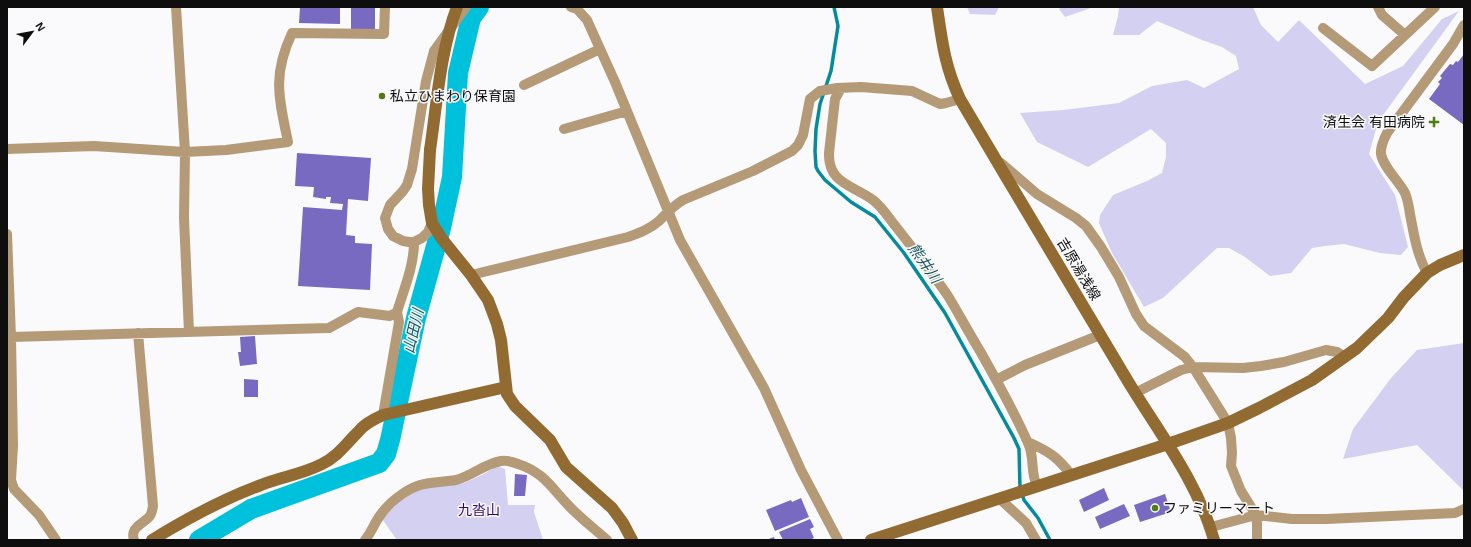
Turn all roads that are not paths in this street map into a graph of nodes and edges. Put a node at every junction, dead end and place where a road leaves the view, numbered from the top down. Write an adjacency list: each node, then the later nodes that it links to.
1 (176, 7): 19 (street)
2 (385, 7): 19 (street)
3 (457, 7): 22 (street, bridge)
4 (466, 7): 24 (street)
5 (571, 7): 12 (street)
6 (937, 7): 15 (street, 吉原湯浅線)
7 (1378, 7): 11 (street)
8 (1435, 7): 11 (street)
9 (1464, 25): 26 (street)
10 (1323, 28): 11 (street)
11 (1405, 35)
12 (600, 49): 13 (street); 16 (street)
13 (524, 85)
14 (841, 88): 15 (street); 21 (street); 35 (street)
15 (960, 99): 20 (street, 吉原湯浅線)
16 (627, 110): 17 (street); 21 (street)
17 (564, 129)
18 (7, 149): 19 (street)
19 (185, 152): 29 (street)
20 (994, 158): 31 (street, 吉原湯浅線); 34 (street)
21 (668, 211): 27 (street); 55 (street)
22 (432, 223): 24 (street); 27 (street)
23 (7, 234): 32 (street)
24 (414, 242): 28 (street)
25 (1464, 255): 26 (street)
26 (1427, 273): 33 (street)
27 (471, 275): 36 (street)
28 (397, 312): 29 (street); 39 (street)
29 (189, 332): 30 (street)
30 (138, 333): 32 (street); 50 (street)
31 (1100, 335): 35 (street); 37 (street, 吉原湯浅線)
32 (11, 337): 38 (street)
33 (1345, 357): 34 (street); 40 (street)
34 (1193, 367): 37 (street); 40 (street)
35 (996, 380): 41 (street)
36 (506, 387): 39 (street); 54 (street)
37 (1135, 393): 42 (street, 吉原湯浅線)
38 (10, 398): 49 (street)
39 (383, 415): 51 (street)
40 (1228, 423): 42 (street); 47 (street)
41 (1028, 442): 43 (street); 44 (street)
42 (1168, 444): 43 (street); 48 (street, 吉原湯浅線)
43 (1071, 475): 44 (street)
44 (1034, 488): 45 (street)
45 (1006, 497): 56 (street); 57 (street)
46 (1464, 510): 47 (street)
47 (1256, 515): 48 (street); 59 (street)
48 (1211, 527): 58 (street, 吉原湯浅線)
49 (56, 540)
50 (134, 540)
51 (152, 540)
52 (365, 540): 53 (street)
53 (608, 540)
54 (632, 540)
55 (838, 540)
56 (871, 540)
57 (1036, 540)
58 (1214, 540)
59 (1257, 540)

